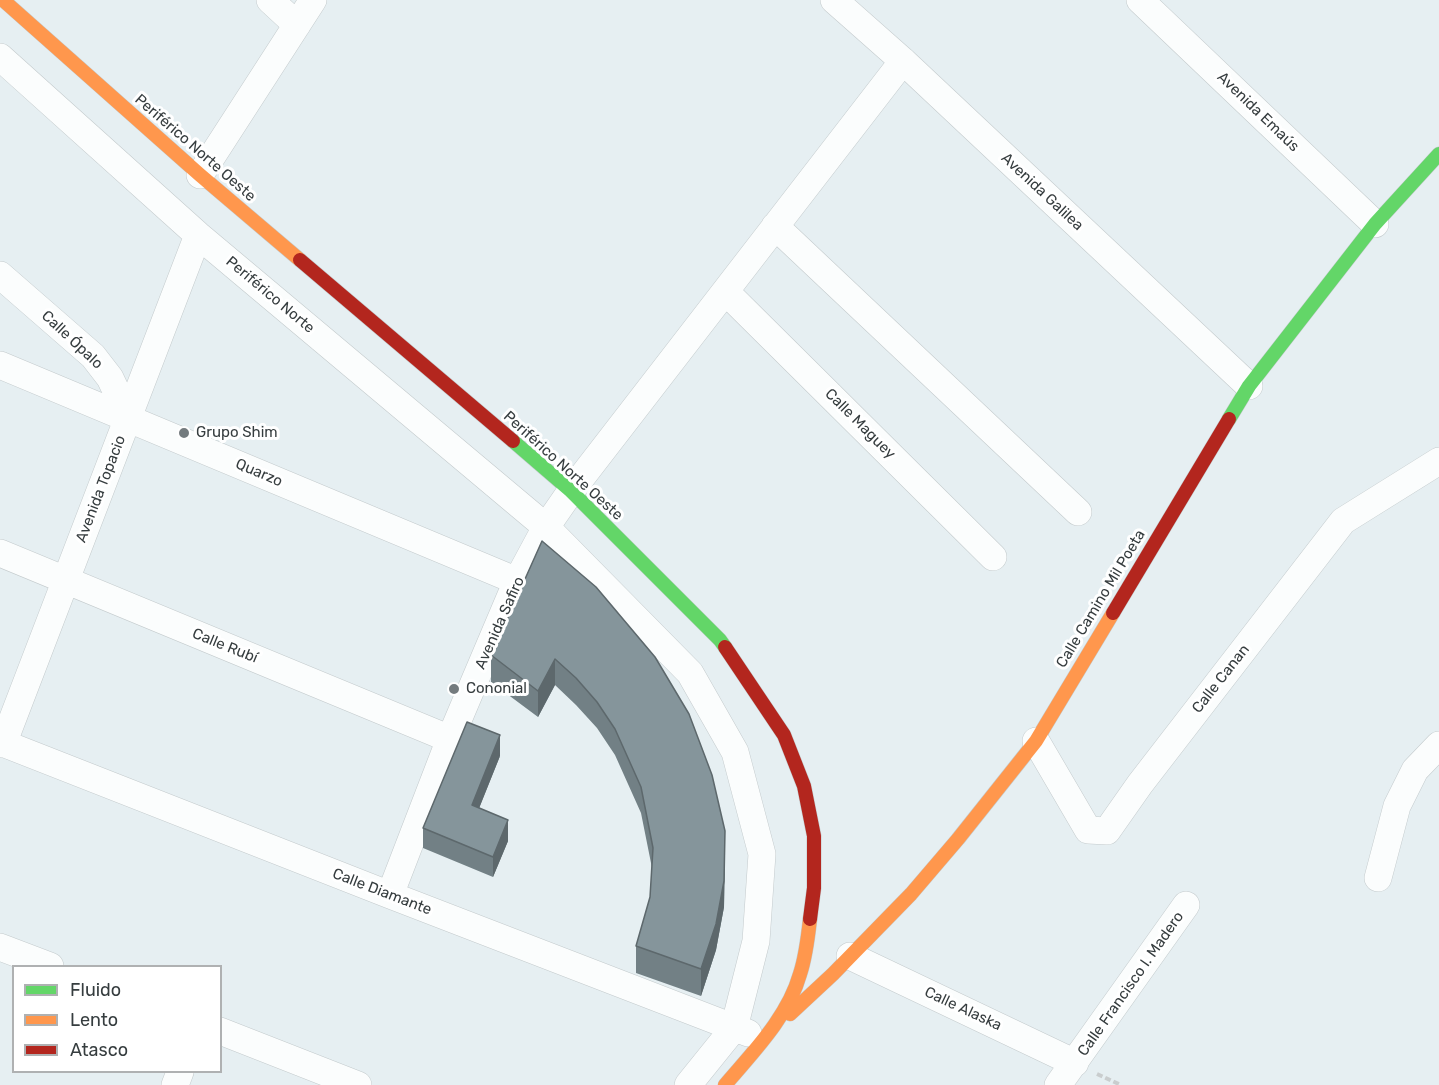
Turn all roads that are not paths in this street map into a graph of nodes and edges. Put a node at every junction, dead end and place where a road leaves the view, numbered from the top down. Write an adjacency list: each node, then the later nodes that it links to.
1 (3, 0): 10 (main road, Periférico Norte Oeste)
2 (270, 0): 6 (street)
3 (313, 0): 6 (street)
4 (834, 0): 8 (street, Avenida Galilea)
5 (1140, 0): 11 (street, Avenida Emaús)
6 (297, 25): 10 (street)
7 (0, 57): 13 (street, Periférico Norte)
8 (903, 61): 12 (street, Avenida Safiro); 17 (street, Avenida Galilea)
9 (1439, 154): 11 (main road, Calle Camino Mil Poeta)
10 (200, 175): 20 (main road, Periférico Norte Oeste)
11 (1375, 224): 17 (main road, Calle Camino Mil Poeta)
12 (775, 226): 15 (street, Avenida Safiro); 21 (street)
13 (198, 235): 18 (street, Avenida Topacio); 22 (street, Periférico Norte)
14 (0, 275): 18 (street, Calle Ópalo)
15 (726, 292): 20 (street, Avenida Safiro); 24 (street, Calle Maguey)
16 (0, 365): 18 (street, Quarzo)
17 (1249, 386): 28 (main road, Calle Camino Mil Poeta)
18 (129, 418): 25 (street, Avenida Topacio); 26 (street, Quarzo)
19 (1439, 461): 28 (street, Calle Canan)
20 (571, 491): 22 (street, Avenida Safiro); 39 (main road, Periférico Norte Oeste)
21 (1078, 512)
22 (546, 527): 26 (street, Avenida Safiro); 37 (street, Periférico Norte)
23 (0, 553): 25 (street, Calle Rubí)
24 (993, 556)
25 (66, 581): 27 (street, Calle Rubí); 29 (street, Avenida Topacio)
26 (517, 581): 27 (street, Avenida Safiro)
27 (450, 739): 32 (street, Avenida Safiro)
28 (1036, 741): 34 (main road, Calle Camino Mil Poeta)
29 (2, 743): 32 (street, Calle Diamante)
30 (1439, 746): 31 (street)
31 (1378, 878)
32 (390, 896): 37 (street, Calle Diamante)
33 (1186, 905): 40 (street, Calle Francisco I. Madero)
34 (850, 956): 39 (main road, Calle Camino Mil Poeta); 40 (street, Calle Alaska)
35 (3, 957): 36 (street)
36 (45, 965)
37 (734, 1028): 39 (street, Calle Diamante); 42 (street)
38 (222, 1032): 41 (street)
39 (765, 1038): 43 (main road, Periférico Norte Oeste)
40 (1075, 1063): 44 (street, Calle Francisco I. Madero)
41 (358, 1085)
42 (688, 1085)
43 (725, 1085)
44 (1058, 1085)

